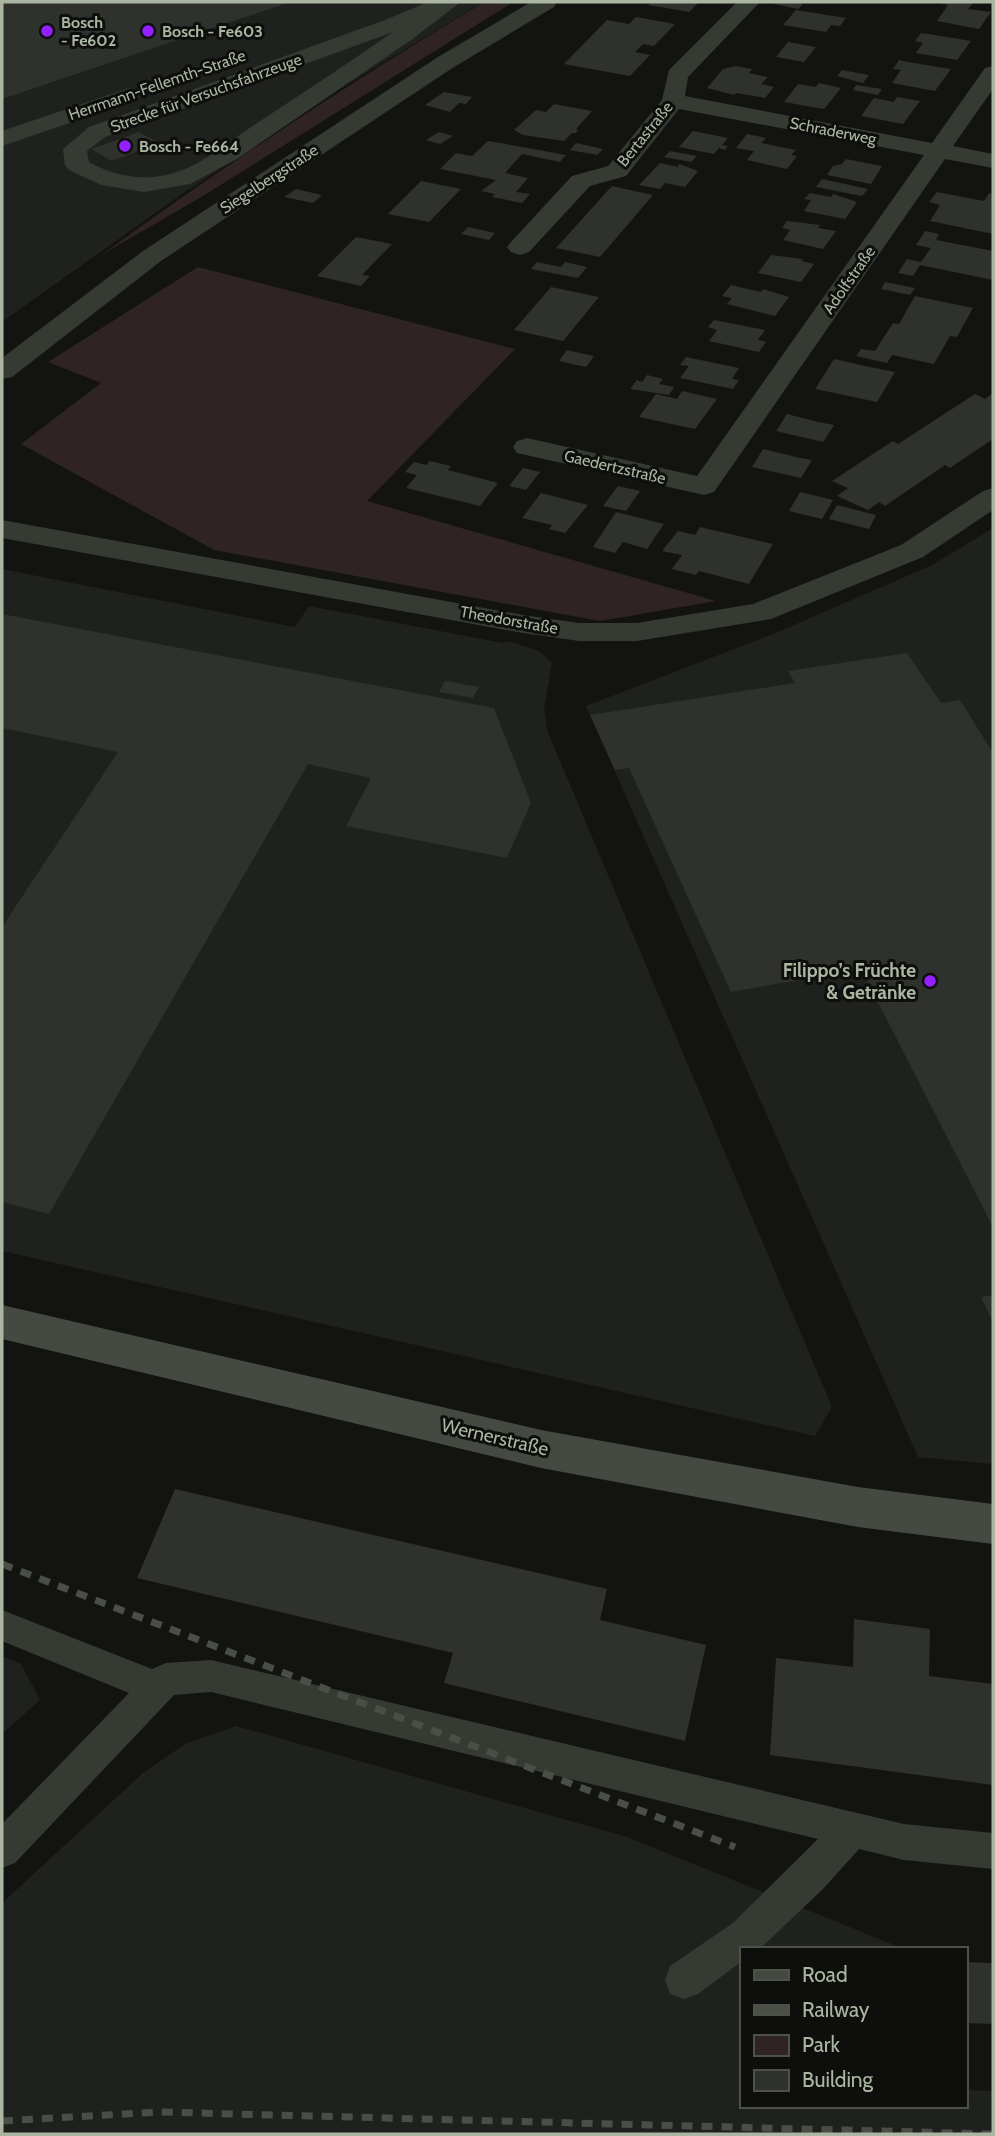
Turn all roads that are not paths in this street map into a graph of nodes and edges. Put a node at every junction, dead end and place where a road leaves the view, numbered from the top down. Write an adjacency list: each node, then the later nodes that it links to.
1 (445, 2): 7 (street, Strecke für Versuchsfahrzeuge)
2 (450, 2): 10 (street, Strecke für Versuchsfahrzeuge)
3 (546, 2): 16 (street, Siegelbergstraße)
4 (749, 2): 11 (street, Bertastraße)
5 (327, 26): 6 (street, Herrmann-Fellemth-Straße)
6 (250, 53)
7 (275, 70): 10 (street); 10 (street, Strecke für Versuchsfahrzeuge)
8 (993, 73): 13 (street, Adolfstraße)
9 (146, 89): 12 (street, Herrmann-Fellemth-Straße)
10 (321, 92)
11 (673, 101): 13 (street, Schraderweg); 15 (street, Bertastraße)
12 (2, 139)
13 (939, 152): 14 (street, Schraderweg); 18 (street, Adolfstraße)
14 (993, 162)
15 (520, 247)
16 (2, 371)
17 (527, 447): 18 (street, Gaedertzstraße)
18 (704, 486)
19 (993, 497): 20 (street, Theodorstraße)
20 (2, 529)
21 (2, 1322): 22 (main road, Wernerstraße)
22 (993, 1524)
23 (2, 1625): 24 (lane)
24 (157, 1688): 25 (lane); 26 (lane)
25 (852, 1829): 27 (lane); 28 (lane)
26 (2, 1850)
27 (993, 1850)
28 (684, 1980)

